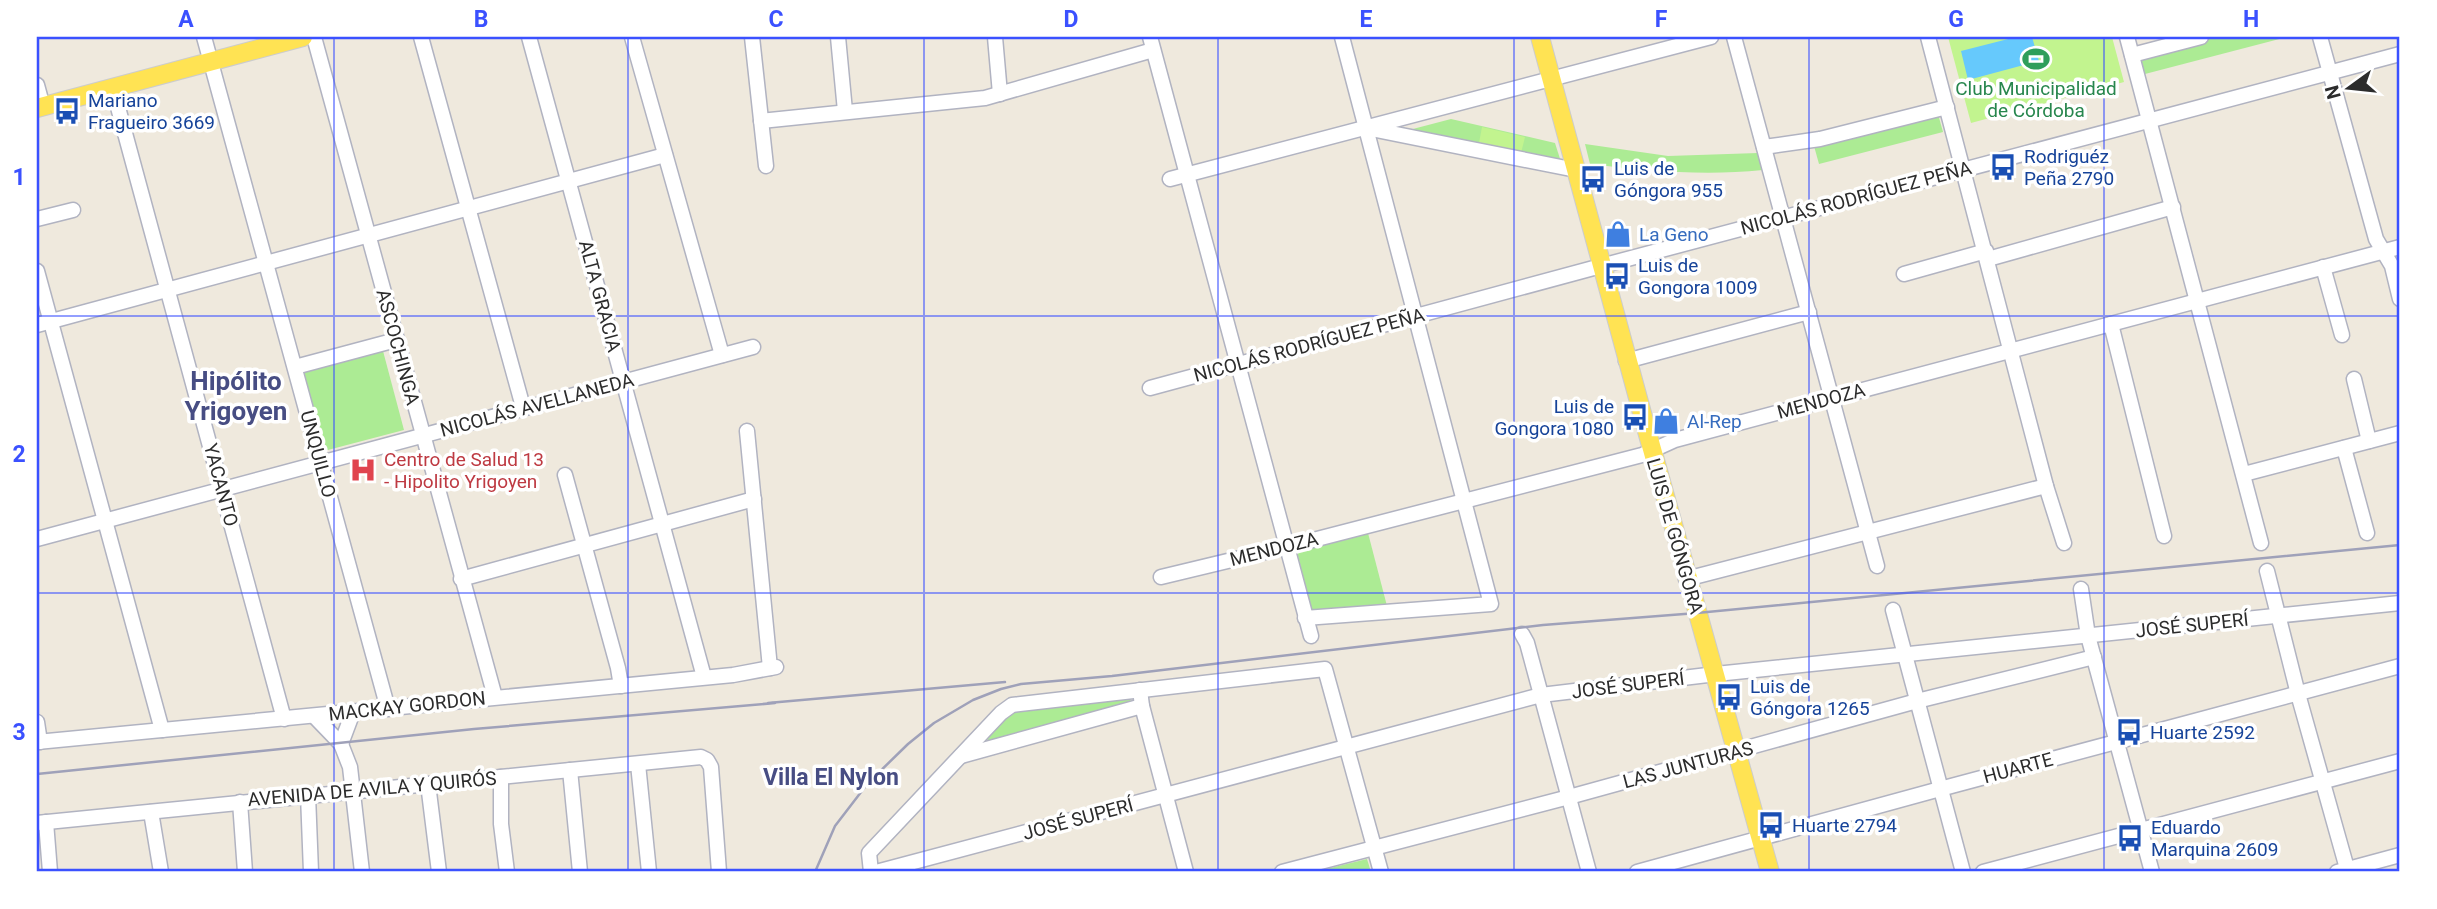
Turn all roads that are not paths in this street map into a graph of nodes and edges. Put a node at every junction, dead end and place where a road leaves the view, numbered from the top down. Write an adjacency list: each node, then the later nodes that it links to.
1 (204, 37): 21 (street, UNQUILLO)
2 (303, 37): 21 (main road)
3 (314, 37): 46 (street, ASCOCHINGA)
4 (421, 37): 42 (street)
5 (529, 37): 40 (street, ALTA GRACIA)
6 (632, 37): 34 (street)
7 (752, 37): 30 (street)
8 (838, 37): 29 (street)
9 (995, 37): 26 (street)
10 (1342, 37): 32 (street)
11 (1540, 37): 23 (main road, LUIS DE GÓNGORA)
12 (1711, 37): 23 (street)
13 (1734, 37): 33 (street)
14 (1928, 37): 27 (street)
15 (2127, 37): 20 (street)
16 (2201, 37): 20 (street)
17 (2320, 37): 22 (street)
18 (1152, 43): 26 (street); 38 (street)
19 (2400, 54): 22 (street, NICOLÁS RODRÍGUEZ PEÑA)
20 (2132, 55): 31 (street)
21 (211, 61): 25 (main road); 50 (street, UNQUILLO)
22 (2330, 73): 31 (street, NICOLÁS RODRÍGUEZ PEÑA); 48 (street)
23 (1551, 79): 32 (street); 36 (main road, LUIS DE GÓNGORA)
24 (37, 85): 28 (street)
25 (113, 89): 28 (main road); 55 (street, YACANTO)
26 (1000, 94): 29 (street)
27 (1947, 107): 33 (street); 37 (street)
28 (40, 108)
29 (845, 111): 30 (street)
30 (761, 121): 35 (street)
31 (2150, 121): 37 (street, NICOLÁS RODRÍGUEZ PEÑA); 41 (street)
32 (1366, 128): 36 (street); 38 (street); 59 (street)
33 (1764, 147): 44 (street)
34 (665, 155): 40 (street); 66 (street)
35 (766, 166)
36 (1576, 170): 51 (main road, LUIS DE GÓNGORA)
37 (1964, 170): 44 (street, NICOLÁS RODRÍGUEZ PEÑA); 49 (street)
38 (1186, 174): 39 (street); 68 (street)
39 (1170, 179)
40 (569, 181): 42 (street); 71 (street, ALTA GRACIA)
41 (2173, 207): 49 (street); 57 (street)
42 (468, 208): 46 (street); 74 (street)
43 (73, 210): 45 (street)
44 (1783, 217): 51 (street, NICOLÁS RODRÍGUEZ PEÑA); 58 (street)
45 (37, 219)
46 (368, 235): 50 (street); 63 (street, ASCOCHINGA)
47 (2400, 247): 48 (street, MENDOZA)
48 (2383, 251): 52 (street, MENDOZA); 56 (street)
49 (1987, 255): 54 (street); 65 (street)
50 (265, 263): 55 (street); 69 (street, UNQUILLO)
51 (1601, 265): 59 (street, NICOLÁS RODRÍGUEZ PEÑA); 67 (main road, LUIS DE GÓNGORA)
52 (2323, 267): 57 (street, MENDOZA); 62 (street)
53 (37, 271): 60 (street)
54 (1904, 274)
55 (169, 289): 60 (street); 85 (street, YACANTO)
56 (2400, 299)
57 (2198, 301): 61 (street, MENDOZA); 82 (street)
58 (1808, 312): 67 (street); 73 (street)
59 (1415, 316): 68 (street, NICOLÁS RODRÍGUEZ PEÑA); 87 (street)
60 (44, 323): 88 (street)
61 (2111, 324): 65 (street, MENDOZA); 92 (street)
62 (2342, 335)
63 (396, 340): 69 (street); 77 (street, ASCOCHINGA)
64 (753, 347): 66 (street, NICOLÁS AVELLANEDA)
65 (2012, 350): 73 (street, MENDOZA); 84 (street)
66 (722, 355): 71 (street, NICOLÁS AVELLANEDA)
67 (1626, 361): 80 (main road, LUIS DE GÓNGORA)
68 (1237, 365): 72 (street, NICOLÁS RODRÍGUEZ PEÑA); 97 (street)
69 (295, 367): 81 (street, UNQUILLO)
70 (2354, 379): 78 (street)
71 (623, 381): 74 (street, NICOLÁS AVELLANEDA); 89 (street, ALTA GRACIA)
72 (1150, 388)
73 (1832, 398): 80 (street, MENDOZA); 90 (street)
74 (523, 407): 77 (street, NICOLÁS AVELLANEDA)
75 (747, 431): 86 (street)
76 (2400, 433): 78 (street)
77 (423, 436): 81 (street, NICOLÁS AVELLANEDA); 101 (street, ASCOCHINGA)
78 (2369, 441): 79 (street)
79 (2344, 448): 82 (street); 91 (street)
80 (1651, 451): 87 (street, MENDOZA); 102 (main road, LUIS DE GÓNGORA)
81 (319, 462): 85 (street, NICOLÁS AVELLANEDA); 123 (street, UNQUILLO)
82 (2244, 474): 95 (street)
83 (565, 475): 96 (street)
84 (2046, 486): 90 (street); 94 (street)
85 (222, 489): 88 (street, NICOLÁS AVELLANEDA); 126 (street, YACANTO)
86 (754, 499): 89 (street); 115 (street, MACKAY GORDON)
87 (1464, 501): 97 (street, MENDOZA); 107 (street)
88 (105, 520): 93 (street, NICOLÁS AVELLANEDA); 128 (street)
89 (662, 523): 96 (street); 115 (street, ALTA GRACIA)
90 (1868, 533): 98 (street); 102 (street)
91 (2367, 533)
92 (2164, 536)
93 (37, 539)
94 (2064, 543)
95 (2261, 543)
96 (583, 544): 101 (street); 116 (street)
97 (1286, 547): 100 (street, MENDOZA); 107 (street)
98 (1877, 566)
99 (2267, 571): 106 (street)
100 (1161, 576)
101 (461, 579): 120 (street, ASCOCHINGA)
102 (1686, 579): 114 (main road, LUIS DE GÓNGORA)
103 (2081, 589): 110 (street)
104 (2400, 603): 106 (street, JOSÉ SUPERÍ)
105 (1894, 610): 111 (street)
106 (2277, 617): 110 (street, JOSÉ SUPERÍ); 118 (street)
107 (1305, 618): 109 (street)
108 (1522, 634): 119 (street)
109 (1311, 636)
110 (2088, 636): 111 (street, JOSÉ SUPERÍ); 112 (street)
111 (1905, 656): 114 (street, JOSÉ SUPERÍ); 121 (street)
112 (2094, 657): 121 (street, LAS JUNTURAS); 130 (street)
113 (2400, 666): 118 (street, HUARTE)
114 (1716, 674): 119 (street, JOSÉ SUPERÍ); 133 (main road, LUIS DE GÓNGORA)
115 (704, 677): 116 (street, MACKAY GORDON)
116 (621, 686): 120 (street, MACKAY GORDON)
117 (1140, 690): 122 (street); 132 (street); 134 (street)
118 (2298, 694): 130 (street, HUARTE); 139 (street)
119 (1541, 695): 132 (street, JOSÉ SUPERÍ); 145 (street)
120 (495, 697): 123 (street, MACKAY GORDON)
121 (1917, 701): 133 (street, LAS JUNTURAS); 141 (street)
122 (1142, 706): 134 (street); 144 (street)
123 (388, 709): 124 (street, MACKAY GORDON)
124 (353, 712): 125 (street, MACKAY GORDON); 131 (street)
125 (314, 716): 126 (street, MACKAY GORDON); 131 (street)
126 (284, 719): 128 (street, MACKAY GORDON)
127 (37, 722): 129 (street)
128 (162, 730): 129 (street, MACKAY GORDON)
129 (38, 742)
130 (2116, 742): 141 (street, HUARTE); 149 (street)
131 (341, 744): 142 (street)
132 (1347, 747): 144 (street, JOSÉ SUPERÍ); 151 (street)
133 (1737, 751): 145 (street, LAS JUNTURAS); 150 (main road, LUIS DE GÓNGORA)
134 (961, 755): 164 (street)
135 (2400, 761): 139 (street)
136 (638, 764): 137 (street, AVENIDA DE AVILA Y QUIRÓS); 162 (street); 163 (street, AVENIDA DE AVILA Y QUIRÓS)
137 (570, 770): 138 (street, AVENIDA DE AVILA Y QUIRÓS); 161 (street)
138 (501, 777): 140 (street, AVENIDA DE AVILA Y QUIRÓS); 160 (street)
139 (2323, 782): 149 (street); 153 (street)
140 (428, 784): 142 (street, AVENIDA DE AVILA Y QUIRÓS); 159 (street)
141 (1940, 789): 150 (street, HUARTE); 171 (street)
142 (352, 792): 143 (street, AVENIDA DE AVILA Y QUIRÓS); 158 (street)
143 (309, 795): 146 (street, AVENIDA DE AVILA Y QUIRÓS); 157 (street)
144 (1166, 795): 164 (street, JOSÉ SUPERÍ); 165 (street)
145 (1569, 797): 151 (street, LAS JUNTURAS); 168 (street)
146 (240, 802): 147 (street, AVENIDA DE AVILA Y QUIRÓS); 156 (street)
147 (151, 812): 148 (street, AVENIDA DE AVILA Y QUIRÓS); 155 (street)
148 (41, 822): 154 (street)
149 (2140, 832): 172 (street); 173 (street)
150 (1760, 839): 169 (street, HUARTE); 170 (main road, LUIS DE GÓNGORA)
151 (1374, 848): 166 (street, LAS JUNTURAS); 167 (street)
152 (2400, 855): 153 (street)
153 (2344, 871)
154 (50, 872)
155 (161, 872)
156 (245, 872)
157 (311, 872)
158 (362, 872)
159 (439, 872)
160 (507, 872)
161 (580, 872)
162 (649, 872)
163 (719, 872)
164 (873, 872)
165 (1186, 872)
166 (1282, 872)
167 (1381, 872)
168 (1589, 872)
169 (1637, 872)
170 (1770, 872)
171 (1964, 872)
172 (1983, 872)
173 (2152, 872)

